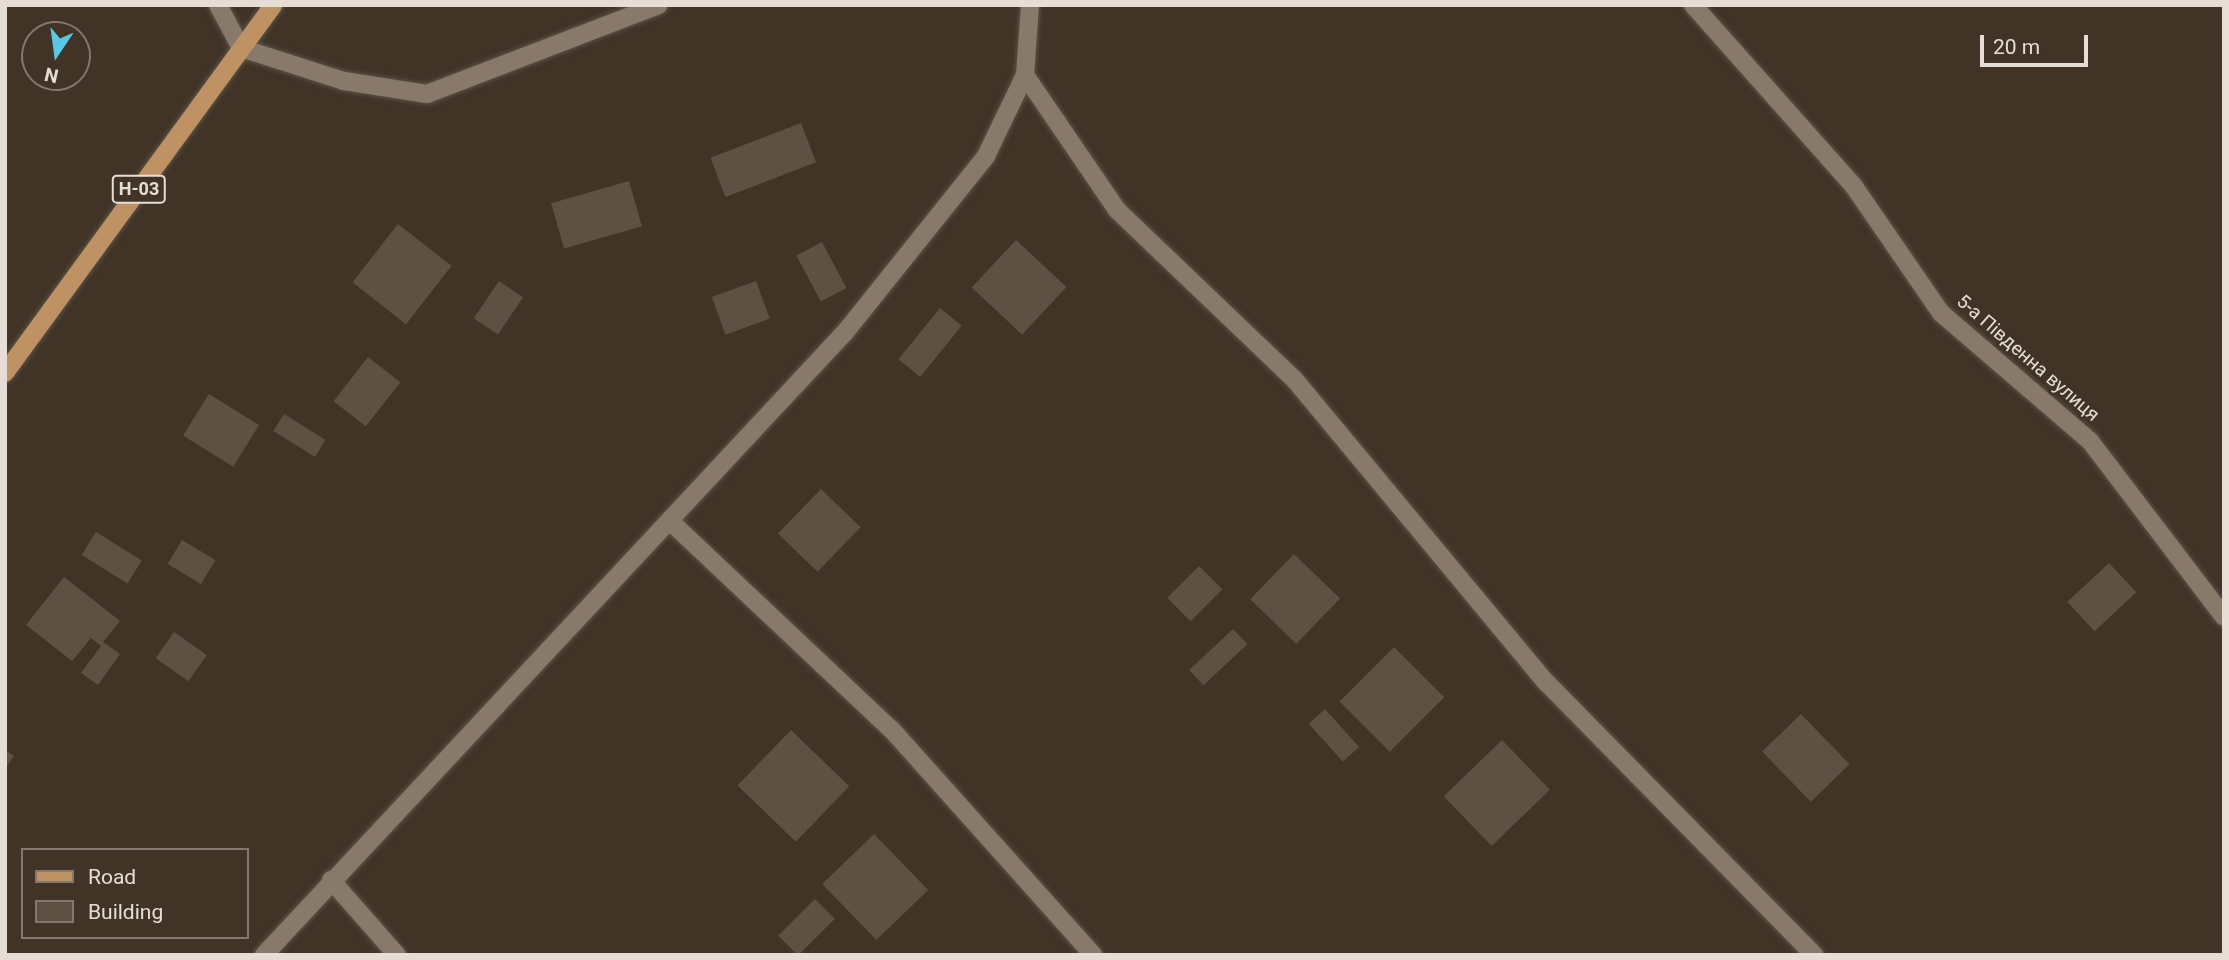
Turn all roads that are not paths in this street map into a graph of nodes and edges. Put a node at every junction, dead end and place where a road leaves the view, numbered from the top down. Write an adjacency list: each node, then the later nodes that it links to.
1 (218, 5): 6 (street)
2 (273, 5): 6 (main road, Н-03)
3 (659, 5): 6 (street)
4 (1030, 5): 7 (street)
5 (1693, 5): 10 (street, 5-а Південна вулиця)
6 (241, 48): 8 (main road, Н-03)
7 (1025, 75): 9 (street); 15 (street)
8 (5, 373)
9 (671, 522): 11 (street); 14 (street)
10 (2224, 617)
11 (331, 880): 12 (street); 13 (street)
12 (264, 955)
13 (397, 955)
14 (1093, 955)
15 (1814, 955)

